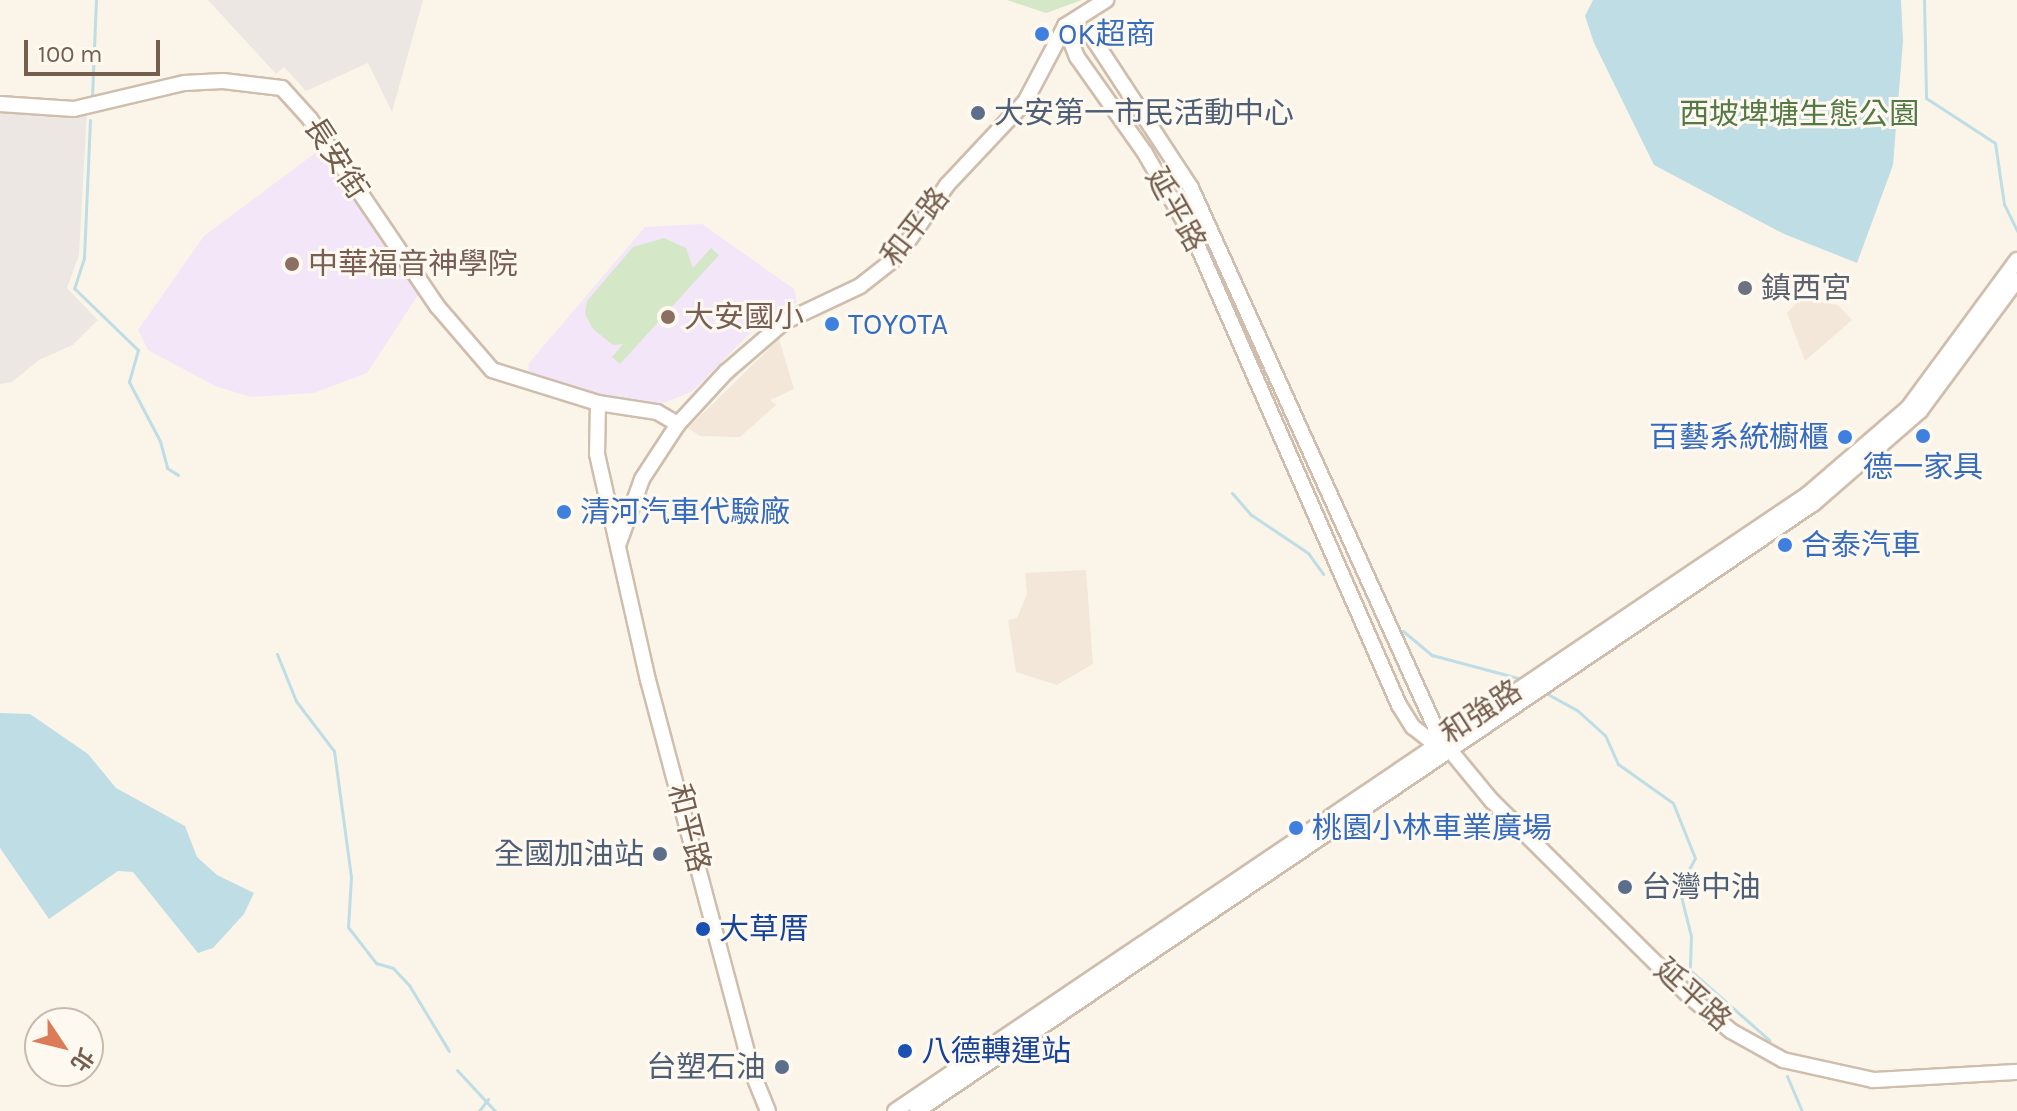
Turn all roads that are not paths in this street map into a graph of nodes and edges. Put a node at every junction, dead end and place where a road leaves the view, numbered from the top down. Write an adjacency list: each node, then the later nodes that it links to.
1 (1106, 0): 2 (street, 和平路)
2 (1065, 26): 7 (street, 和平路); 10 (street, 延平路); 10 (street, 延平路)
3 (0, 104): 6 (street, 長安街)
4 (2017, 260): 9 (street, 和強路)
5 (2017, 280): 9 (street, 和強路)
6 (598, 403): 7 (street); 8 (street, 和平路)
7 (678, 424): 8 (street, 和平路)
8 (619, 543): 12 (street, 和平路)
9 (1581, 654): 10 (street, 和強路)
10 (1439, 744): 11 (street, 延平路); 13 (street, 和強路); 14 (street, 和強路)
11 (2017, 1072)
12 (768, 1111)
13 (895, 1111)
14 (917, 1111)

